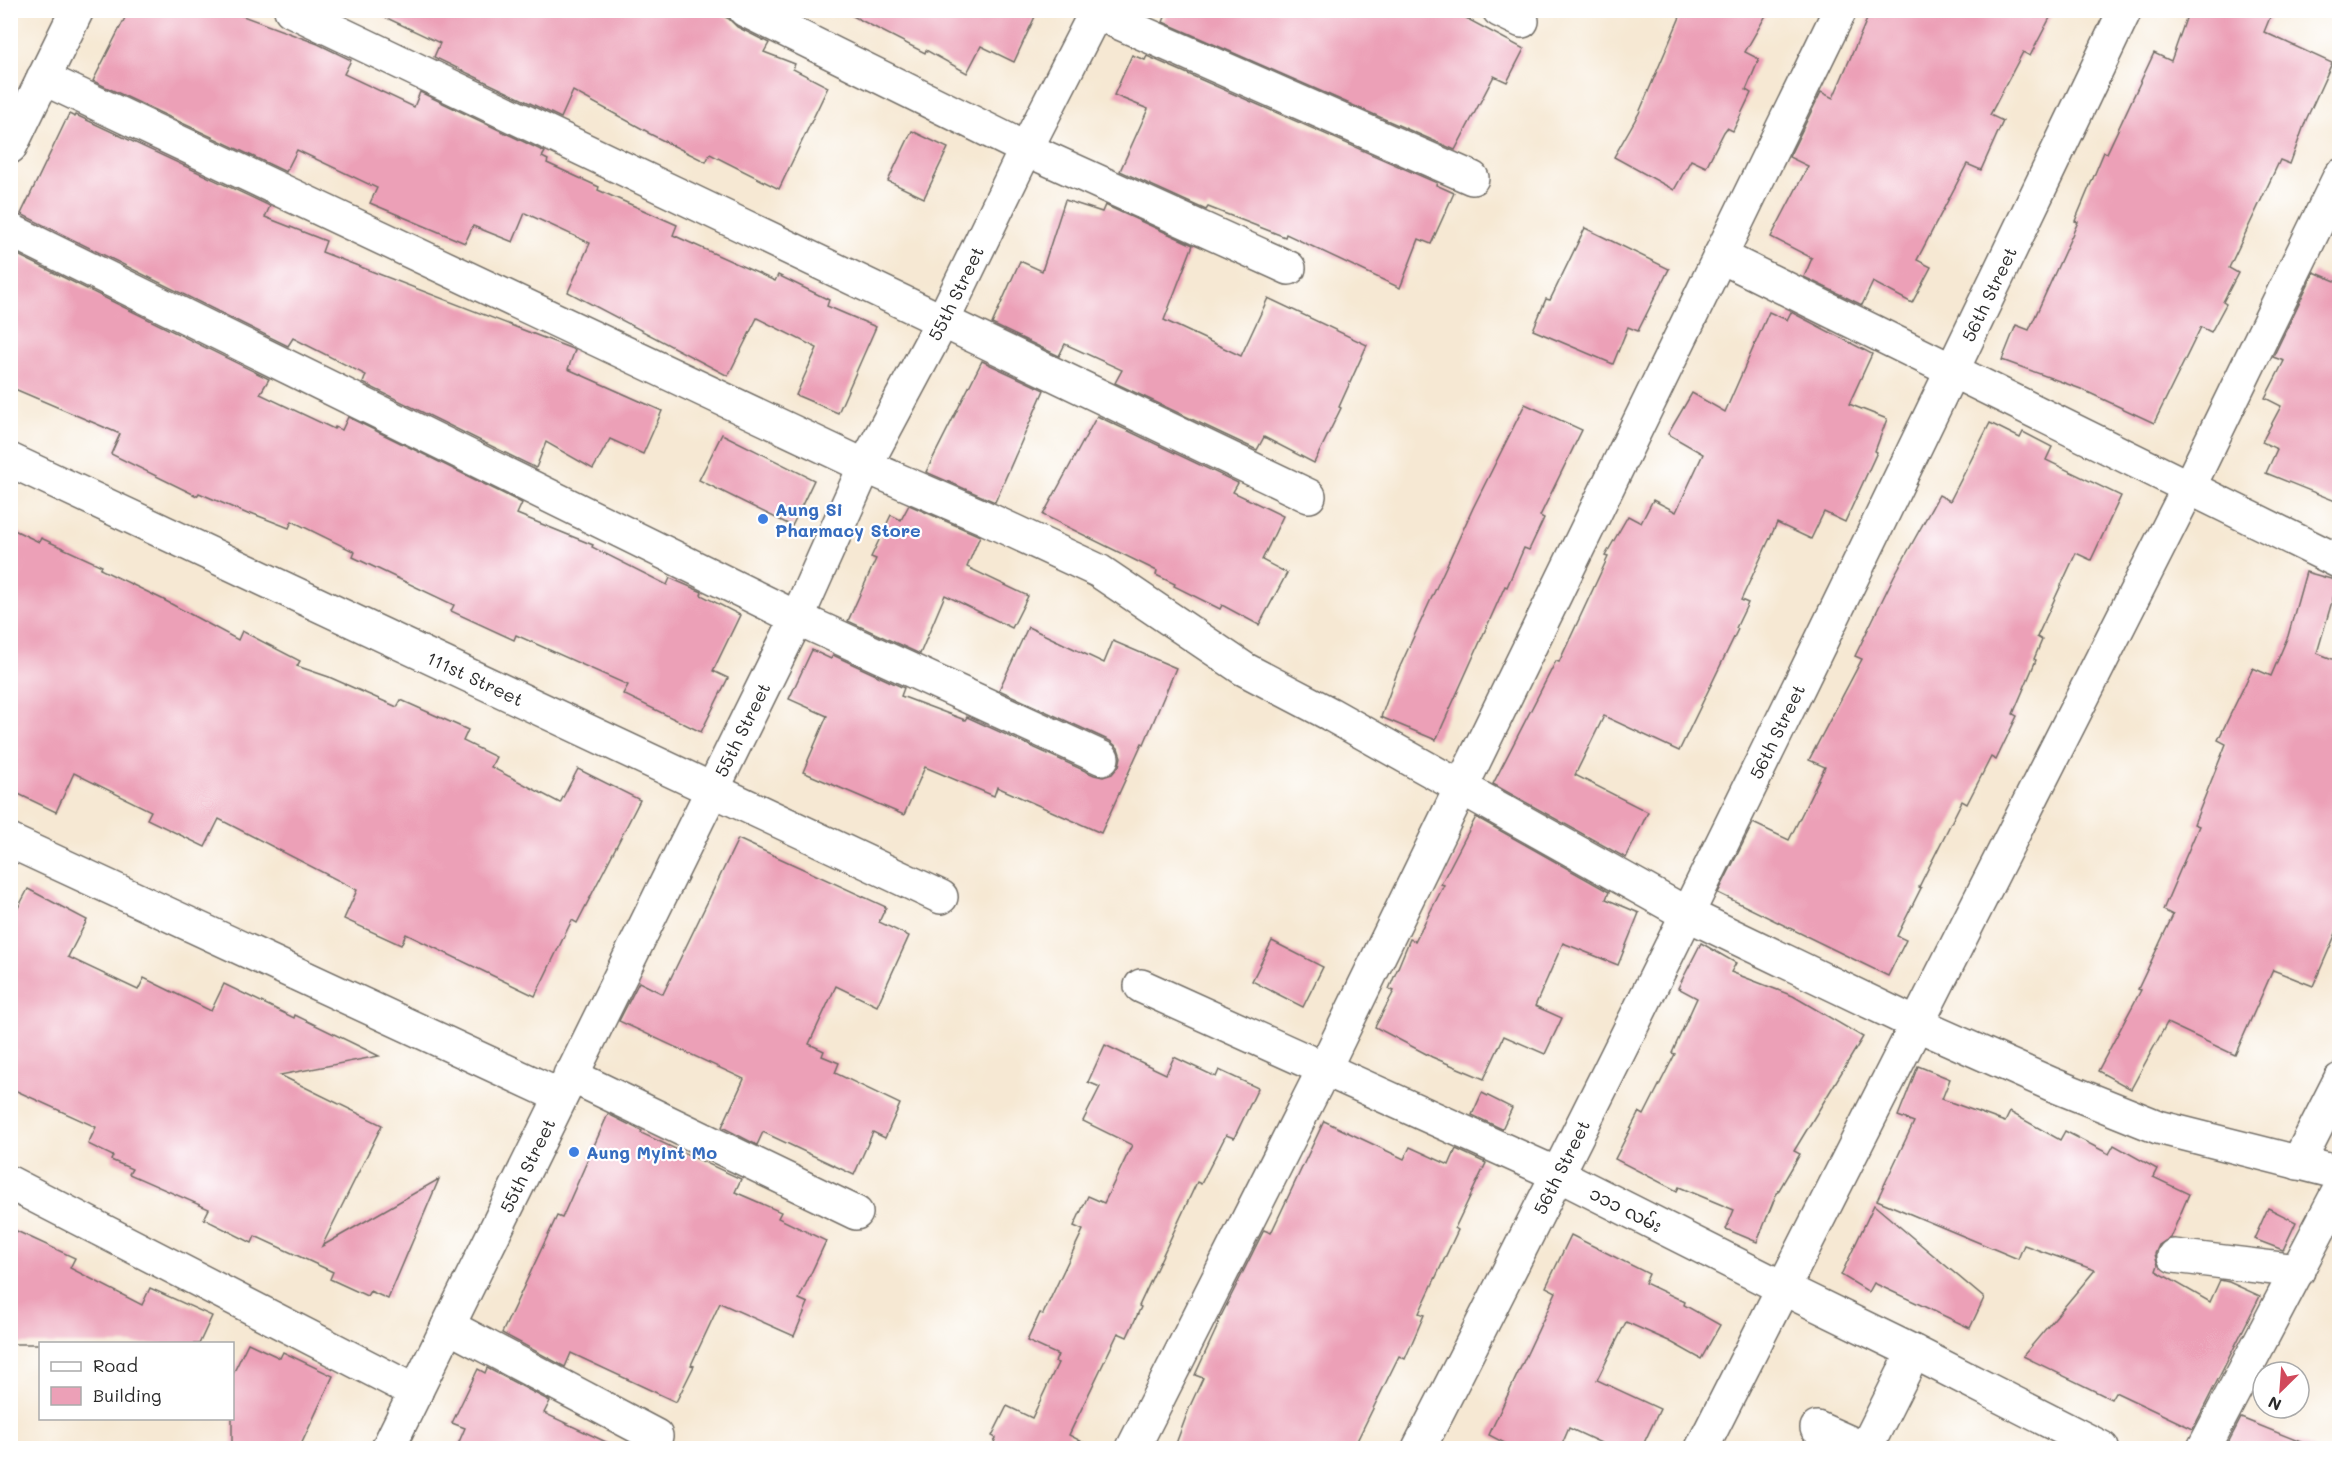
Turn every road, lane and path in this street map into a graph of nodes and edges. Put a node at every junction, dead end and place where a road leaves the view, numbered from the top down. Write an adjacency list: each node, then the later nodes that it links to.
1 (77, 10): 7 (street)
2 (291, 10): 16 (street)
3 (746, 10): 10 (street)
4 (1840, 10): 14 (street)
5 (2125, 10): 17 (street, 56th Street)
6 (1094, 11): 10 (street, 55th Street); 12 (street)
7 (43, 78): 8 (street); 19 (street)
8 (17, 113): 9 (street)
9 (10, 147)
10 (1026, 149): 15 (street); 16 (street, 55th Street)
11 (2340, 176): 20 (street)
12 (1472, 178)
13 (10, 230): 23 (street)
14 (1720, 256): 17 (street); 25 (street)
15 (1289, 268)
16 (942, 322): 19 (street, 55th Street); 21 (street)
17 (1953, 371): 20 (street); 29 (street, 56th Street)
18 (10, 460): 26 (street, 111st Street)
19 (866, 466): 23 (street, 55th Street); 25 (street)
20 (2189, 488): 22 (street); 31 (street)
21 (1309, 496)
22 (2340, 562)
23 (797, 618): 24 (street); 26 (street, 55th Street)
24 (1102, 758)
25 (1461, 788): 29 (street); 32 (street)
26 (712, 789): 28 (street, 111st Street); 34 (street, 55th Street)
27 (10, 841): 34 (street)
28 (941, 897)
29 (1687, 914): 31 (street); 37 (street, 56th Street)
30 (1141, 986): 32 (street, ၁၁၁ လမ်း)
31 (1916, 1024): 35 (street); 43 (street)
32 (1324, 1069): 37 (street, ၁၁၁ လမ်း); 50 (street)
33 (2340, 1080): 35 (street)
34 (565, 1086): 40 (street); 44 (street, 55th Street)
35 (2298, 1163): 36 (street)
36 (2340, 1173)
37 (1559, 1175): 43 (street, ၁၁၁ လမ်း); 51 (street, 56th Street)
38 (10, 1183): 46 (street)
39 (2340, 1190): 42 (street)
40 (856, 1213)
41 (2174, 1256): 42 (street)
42 (2298, 1271): 55 (street)
43 (1783, 1288): 45 (street, ၁၁၁ လမ်း); 52 (street)
44 (448, 1326): 46 (street, 55th Street); 48 (street)
45 (1914, 1352): 53 (street); 54 (street, ၁၁၁ လမ်း)
46 (416, 1392): 49 (street, 55th Street)
47 (1817, 1428): 53 (street)
48 (656, 1436)
49 (388, 1449)
50 (1132, 1449)
51 (1419, 1449)
52 (1702, 1449)
53 (1864, 1449)
54 (2102, 1449)
55 (2204, 1449)

